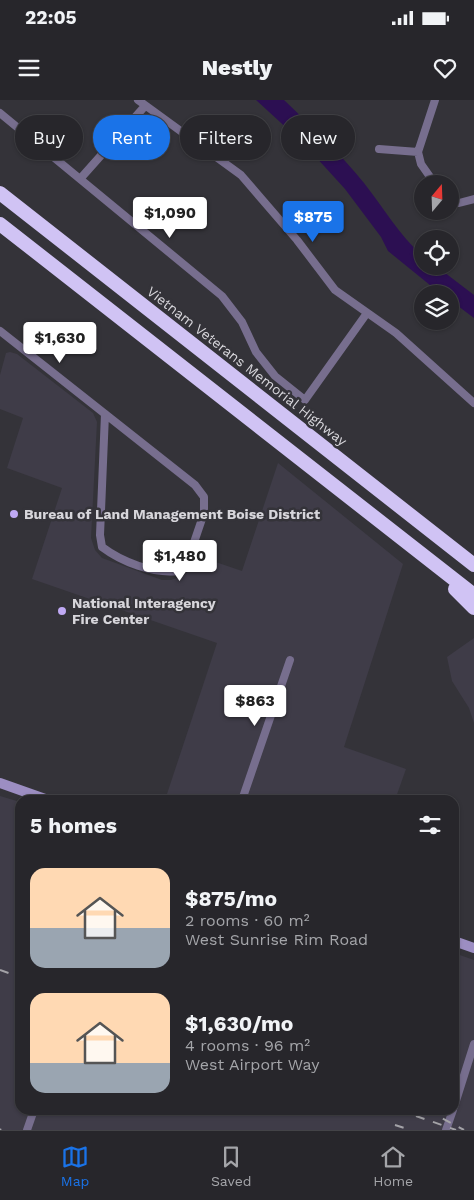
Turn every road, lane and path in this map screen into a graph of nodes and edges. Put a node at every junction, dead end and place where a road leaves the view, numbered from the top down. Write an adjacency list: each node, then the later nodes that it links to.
1 (138, 100): 3 (street)
2 (434, 100): 6 (street)
3 (145, 106): 8 (street); 13 (street)
4 (0, 113): 8 (street)
5 (379, 149): 6 (street)
6 (418, 152): 7 (street)
7 (429, 175)
8 (80, 179): 13 (street)
9 (0, 193): 17 (highway, Vietnam Veterans Memorial Highway)
10 (474, 198): 11 (street)
11 (459, 201)
12 (0, 224): 18 (highway)
13 (366, 312): 15 (street)
14 (0, 331): 16 (street)
15 (474, 403)
16 (105, 414): 16 (street)
17 (288, 419): 19 (highway); 20 (highway, Vietnam Veterans Memorial Highway)
18 (331, 483): 21 (highway); 22 (highway)
19 (474, 556)
20 (474, 566)
21 (474, 594)
22 (474, 608)
23 (290, 660): 26 (street)
24 (0, 783): 25 (street)
25 (34, 795)
26 (244, 795)
27 (459, 943): 28 (street)
28 (474, 948)
29 (474, 1044): 30 (street)
30 (459, 1090)
31 (32, 1115): 33 (street)
32 (451, 1115): 34 (street)
33 (27, 1130)
34 (446, 1130)

